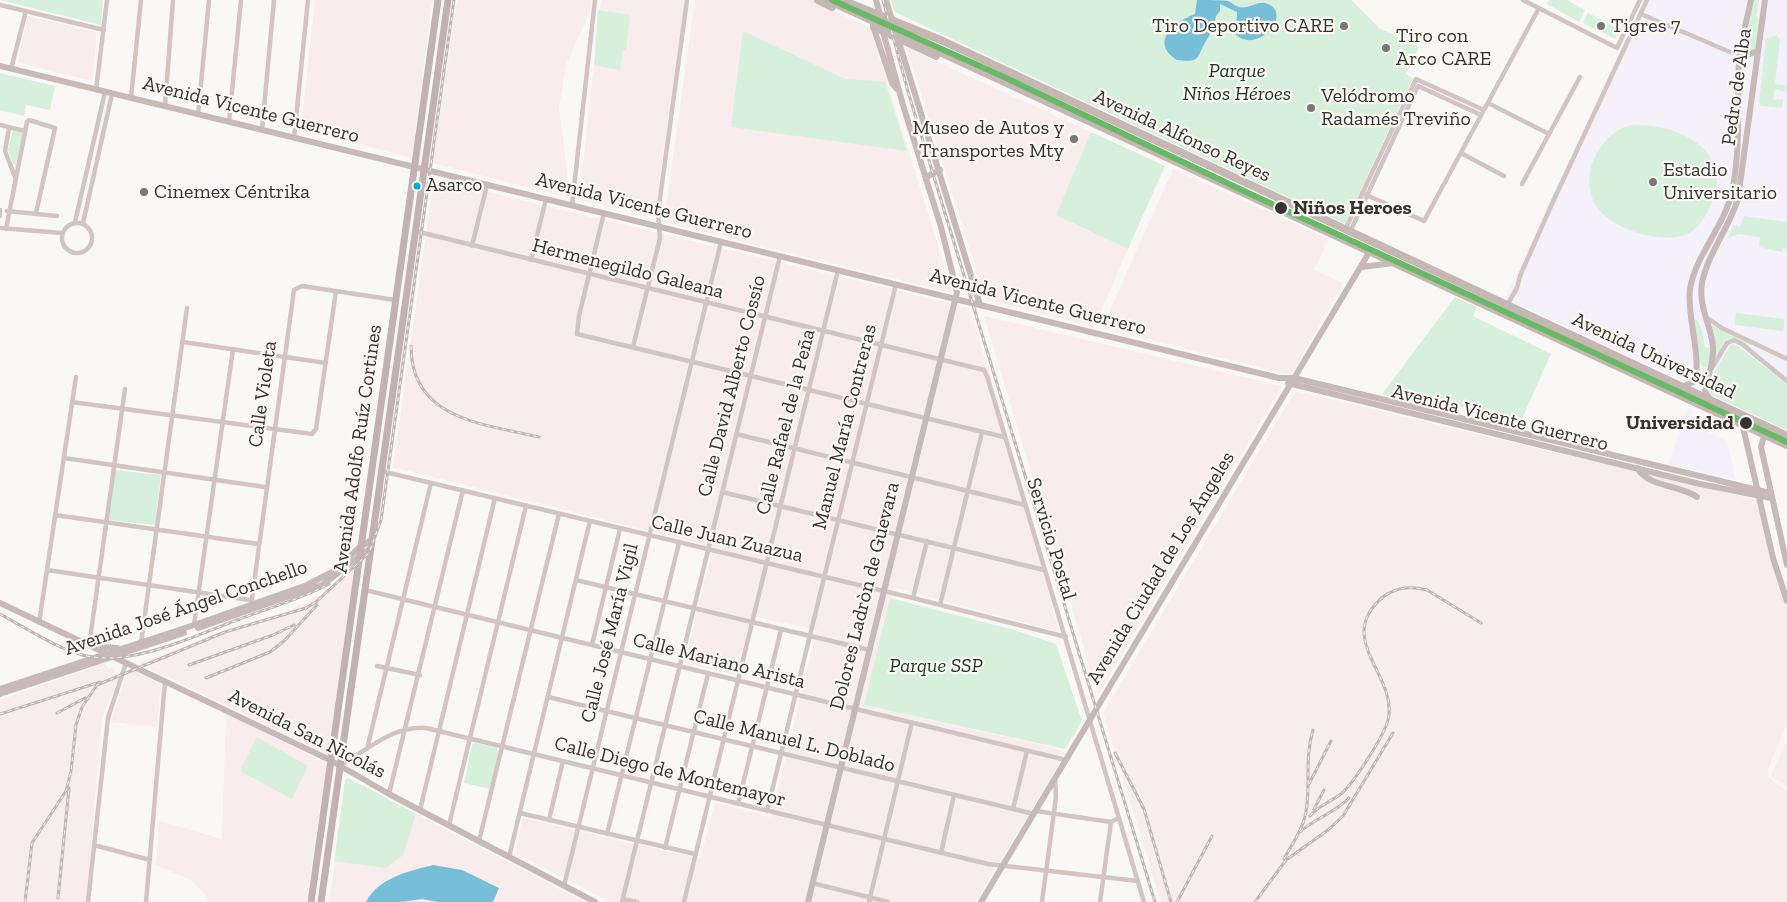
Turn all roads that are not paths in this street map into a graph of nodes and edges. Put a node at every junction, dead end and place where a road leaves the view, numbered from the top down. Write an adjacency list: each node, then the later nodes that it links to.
1 (107, 0): 31 (street)
2 (141, 0): 43 (street)
3 (173, 0): 47 (street)
4 (209, 0): 49 (street)
5 (241, 0): 50 (street)
6 (274, 0): 53 (street)
7 (308, 0): 56 (street)
8 (438, 0): 58 (main road, Avenida Adolfo Ruíz Cortines)
9 (448, 0): 59 (main road, Avenida Adolfo Ruíz Cortines)
10 (595, 0): 70 (street)
11 (687, 0): 79 (street)
12 (818, 0): 29 (highway)
13 (828, 0): 46 (highway, Avenida Alfonso Reyes)
14 (842, 0): 44 (highway, Avenida Alfonso Reyes)
15 (851, 0): 25 (highway); 29 (highway)
16 (876, 0): 25 (street)
17 (886, 0): 27 (street)
18 (1523, 0): 24 (street)
19 (1640, 0): 24 (street)
20 (1647, 0): 28 (street)
21 (1750, 0): 34 (street, Pedro de Alba)
22 (1765, 0): 35 (street, Pedro de Alba)
23 (0, 4): 26 (street)
24 (1539, 8): 45 (street)
25 (879, 10): 27 (highway); 30 (highway); 32 (street)
26 (26, 11): 31 (street); 37 (street)
27 (890, 14): 32 (highway); 33 (street); 44 (highway)
28 (1641, 14): 34 (street); 104 (street)
29 (853, 16): 30 (highway)
30 (870, 25): 32 (highway); 40 (street)
31 (104, 30): 39 (street)
32 (883, 31): 33 (highway); 40 (street)
33 (898, 38): 46 (highway); 60 (street)
34 (1740, 51): 35 (street); 94 (street, Pedro de Alba)
35 (1758, 51): 95 (street, Pedro de Alba)
36 (0, 66): 37 (street, Avenida Vicente Guerrero)
37 (11, 69): 39 (street, Avenida Vicente Guerrero)
38 (1580, 77): 55 (street)
39 (96, 90): 41 (street, Avenida Vicente Guerrero)
40 (898, 90): 64 (street, Dolores Ladròn de Guevara)
41 (105, 92): 42 (street, Avenida Vicente Guerrero); 77 (street)
42 (112, 94): 43 (street, Avenida Vicente Guerrero); 78 (street)
43 (131, 98): 47 (street, Avenida Vicente Guerrero)
44 (1071, 102): 61 (highway, Avenida Alfonso Reyes)
45 (1488, 102): 48 (street); 55 (street)
46 (1048, 104): 67 (highway, Avenida Alfonso Reyes)
47 (165, 106): 49 (street, Avenida Vicente Guerrero)
48 (1483, 113): 57 (street); 68 (street)
49 (198, 114): 50 (street, Avenida Vicente Guerrero)
50 (229, 122): 53 (street, Avenida Vicente Guerrero)
51 (0, 125): 52 (street)
52 (9, 128): 54 (street); 63 (street)
53 (262, 130): 56 (street, Avenida Vicente Guerrero)
54 (25, 131): 63 (street); 73 (street)
55 (1549, 134): 65 (street)
56 (294, 138): 58 (street, Avenida Vicente Guerrero)
57 (1461, 153): 62 (street); 68 (street)
58 (414, 167): 59 (street, Avenida Vicente Guerrero); 101 (main road, Avenida Adolfo Ruíz Cortines)
59 (424, 169): 66 (street, Avenida Vicente Guerrero); 81 (main road, Avenida Adolfo Ruíz Cortines)
60 (940, 170): 64 (street); 103 (street)
61 (1218, 171): 67 (highway); 82 (highway, Avenida Alfonso Reyes)
62 (1504, 176)
63 (15, 177): 72 (street)
64 (926, 177): 100 (street, Dolores Ladròn de Guevara)
65 (1522, 184)
66 (487, 185): 69 (street, Avenida Vicente Guerrero); 86 (street)
67 (1229, 187): 87 (highway, Avenida Alfonso Reyes)
68 (1364, 194): 82 (street)
69 (546, 199): 70 (street, Avenida Vicente Guerrero); 90 (street)
70 (572, 205): 74 (street, Avenida Vicente Guerrero)
71 (0, 210): 75 (street)
72 (9, 210): 73 (street); 80 (street)
73 (36, 213): 76 (street)
74 (604, 213): 79 (street, Avenida Vicente Guerrero); 96 (street)
75 (0, 216)
76 (57, 216)
77 (75, 222): 78 (street); 83 (street)
78 (83, 223): 83 (street)
79 (659, 226): 85 (street, Avenida Vicente Guerrero); 98 (street)
80 (4, 229): 83 (street)
81 (415, 231): 86 (street, Hermenegildo Galeana); 155 (main road, Avenida Adolfo Ruíz Cortines)
82 (1348, 231): 84 (highway, Avenida Alfonso Reyes)
83 (62, 233)
84 (1360, 237): 89 (highway); 104 (highway, Avenida Alfonso Reyes)
85 (721, 242): 88 (street, Avenida Vicente Guerrero); 102 (street, Calle José María Vigil)
86 (472, 246): 90 (street, Hermenegildo Galeana)
87 (1370, 251): 89 (highway, Avenida Alfonso Reyes); 92 (street, Avenida Ciudad de Los Ángeles)
88 (780, 256): 93 (street, Avenida Vicente Guerrero); 108 (street, Calle David Alberto Cossío)
89 (1379, 256): 91 (highway, Avenida Alfonso Reyes)
90 (531, 260): 96 (street, Hermenegildo Galeana)
91 (1394, 263): 92 (street); 106 (highway, Avenida Alfonso Reyes)
92 (1361, 267): 121 (street, Avenida Ciudad de Los Ángeles)
93 (838, 270): 97 (street, Avenida Vicente Guerrero); 110 (street, Calle Rafael de la Peña)
94 (1696, 270): 95 (street); 122 (street, Pedro de Alba)
95 (1705, 272): 107 (street, Pedro de Alba)
96 (588, 275): 98 (street, Hermenegildo Galeana); 114 (street)
97 (896, 284): 100 (street, Avenida Vicente Guerrero); 113 (street, Manuel María Contreras)
98 (647, 289): 102 (street, Hermenegildo Galeana); 114 (street)
99 (336, 291): 101 (street, Calle Violeta); 116 (street, Calle Violeta); 120 (street)
100 (956, 299): 103 (street, Avenida Vicente Guerrero); 117 (street, Dolores Ladròn de Guevara)
101 (395, 300): 171 (main road, Avenida Adolfo Ruíz Cortines)
102 (706, 303): 108 (street, Hermenegildo Galeana); 119 (street, Calle José María Vigil)
103 (980, 305): 127 (street, Avenida Vicente Guerrero)
104 (1506, 306): 111 (highway, Avenida Universidad)
105 (187, 308): 112 (street)
106 (1492, 308): 109 (highway, Avenida Universidad)
107 (1705, 316): 118 (street); 124 (street, Pedro de Alba)
108 (764, 317): 110 (street, Hermenegildo Galeana); 125 (street, Calle David Alberto Cossío)
109 (1532, 326): 111 (highway); 147 (highway, Avenida Universidad)
110 (823, 331): 113 (street, Hermenegildo Galeana); 132 (street, Calle Rafael de la Peña)
111 (1563, 332): 130 (highway, Avenida Universidad)
112 (183, 342): 115 (street); 137 (street)
113 (880, 345): 117 (street, Hermenegildo Galeana); 135 (street, Manuel María Contreras)
114 (633, 347): 119 (street)
115 (233, 349): 116 (street); 139 (street)
116 (284, 357): 120 (street); 141 (street, Calle Violeta)
117 (941, 359): 123 (street, Hermenegildo Galeana); 138 (street, Dolores Ladròn de Guevara)
118 (1787, 359)
119 (691, 361): 125 (street); 181 (street, Calle José María Vigil)
120 (326, 363): 141 (street)
121 (1303, 363): 127 (street, Avenida Ciudad de Los Ángeles); 129 (street)
122 (1698, 367): 124 (street); 130 (street)
123 (981, 369): 146 (street, Servicio Postal)
124 (1712, 369): 128 (street); 134 (street, Pedro de Alba)
125 (750, 375): 132 (street); 143 (street, Calle David Alberto Cossío)
126 (76, 377): 133 (street)
127 (1292, 381): 129 (street, Avenida Vicente Guerrero); 154 (street, Avenida Vicente Guerrero); 250 (street, Avenida Ciudad de Los Ángeles)
128 (1787, 381)
129 (1308, 382): 164 (street, Avenida Vicente Guerrero)
130 (1682, 387): 134 (highway, Avenida Universidad)
131 (125, 389): 136 (street)
132 (809, 389): 135 (street); 149 (street, Calle Rafael de la Peña)
133 (72, 402): 136 (street); 151 (street)
134 (1715, 402): 145 (highway, Avenida Universidad)
135 (866, 403): 138 (street); 152 (street, Manuel María Contreras)
136 (122, 409): 137 (street); 153 (street)
137 (172, 416): 139 (street); 156 (street)
138 (925, 418): 142 (street); 157 (street, Dolores Ladròn de Guevara)
139 (223, 424): 141 (street); 158 (street)
140 (1743, 427): 150 (street)
141 (273, 430): 160 (street, Calle Violeta)
142 (982, 432): 146 (street); 162 (street)
143 (736, 434): 149 (street); 163 (street, Calle David Alberto Cossío)
144 (1764, 436): 148 (street)
145 (1787, 436)
146 (1004, 437): 168 (street, Servicio Postal)
147 (1787, 445)
148 (1761, 446): 150 (street); 165 (street)
149 (795, 448): 152 (street); 170 (street, Calle Rafael de la Peña)
150 (1749, 450): 164 (street)
151 (64, 458): 153 (street); 174 (street)
152 (852, 462): 157 (street); 175 (street, Manuel María Contreras)
153 (114, 465): 156 (street); 177 (street)
154 (1637, 468): 164 (street, Avenida Vicente Guerrero); 166 (street)
155 (381, 471): 159 (street, Calle Juan Zuazua); 172 (main road, Avenida Adolfo Ruíz Cortines)
156 (165, 473): 158 (street); 178 (street)
157 (911, 476): 162 (street); 180 (street, Dolores Ladròn de Guevara)
158 (215, 480): 160 (street); 182 (street)
159 (431, 483): 161 (street, Calle Juan Zuazua); 205 (street)
160 (265, 487): 185 (street, Calle Violeta)
161 (463, 490): 167 (street, Calle Juan Zuazua); 211 (street)
162 (967, 490): 168 (street); 188 (street)
163 (722, 492): 170 (street); 189 (street, Calle David Alberto Cossío)
164 (1759, 493): 165 (street, Avenida Vicente Guerrero); 207 (street)
165 (1770, 496): 192 (street)
166 (1697, 497)
167 (495, 498): 169 (street, Calle Juan Zuazua); 215 (street)
168 (1025, 505): 194 (street, Servicio Postal)
169 (526, 506): 173 (street, Calle Juan Zuazua); 216 (street)
170 (781, 506): 175 (street); 191 (street, Calle Rafael de la Peña)
171 (366, 507): 172 (main road); 187 (main road, Avenida Adolfo Ruíz Cortines)
172 (377, 507): 186 (main road, Avenida Adolfo Ruíz Cortines)
173 (559, 514): 176 (street, Calle Juan Zuazua); 220 (street)
174 (55, 515): 177 (street); 193 (street)
175 (838, 520): 180 (street); 195 (street, Manuel María Contreras)
176 (590, 521): 179 (street, Calle Juan Zuazua); 197 (street)
177 (106, 522): 178 (street); 196 (street)
178 (157, 528): 182 (street); 198 (street)
179 (620, 529): 181 (street, Calle Juan Zuazua); 199 (street)
180 (897, 534): 183 (street); 201 (street, Dolores Ladròn de Guevara)
181 (649, 536): 184 (street, Calle Juan Zuazua); 203 (street, Calle José María Vigil)
182 (207, 537): 185 (street); 202 (street)
183 (927, 542): 188 (street); 204 (street)
184 (679, 543): 189 (street, Calle Juan Zuazua); 206 (street)
185 (258, 544): 209 (street, Calle Violeta)
186 (372, 544): 187 (street, Avenida José Ángel Conchello); 190 (street, Avenida José Ángel Conchello); 200 (main road, Avenida Adolfo Ruíz Cortines)
187 (361, 546): 190 (main road, Avenida Adolfo Ruíz Cortines); 209 (street, Avenida José Ángel Conchello)
188 (954, 548): 194 (street); 210 (street)
189 (708, 550): 191 (street, Calle Juan Zuazua); 212 (street, Calle David Alberto Cossío)
190 (360, 555): 213 (main road, Avenida Adolfo Ruíz Cortines); 232 (street, Avenida José Ángel Conchello)
191 (766, 564): 195 (street, Calle Juan Zuazua); 217 (street, Calle Rafael de la Peña)
192 (1787, 565)
193 (47, 570): 196 (street); 218 (street)
194 (1044, 570): 223 (street, Servicio Postal)
195 (824, 577): 201 (street, Calle Juan Zuazua); 222 (street, Manuel María Contreras)
196 (98, 578): 198 (street); 227 (street)
197 (576, 580): 199 (street); 224 (street)
198 (149, 585): 202 (street); 225 (street)
199 (606, 587): 203 (street); 226 (street)
200 (365, 590): 205 (street, Calle Mariano Arista); 214 (main road, Avenida Adolfo Ruíz Cortines)
201 (883, 591): 204 (street, Calle Juan Zuazua); 229 (street, Dolores Ladròn de Guevara)
202 (199, 593): 209 (street); 219 (street)
203 (635, 594): 206 (street); 230 (street, Calle José María Vigil)
204 (913, 598): 210 (street, Calle Juan Zuazua)
205 (404, 599): 211 (street, Calle Mariano Arista); 237 (street)
206 (664, 601): 212 (street); 233 (street)
207 (1787, 601)
208 (0, 603): 218 (street, Avenida San Nicolás)
209 (250, 603): 219 (street, Avenida José Ángel Conchello)
210 (940, 605): 223 (street, Calle Juan Zuazua)
211 (436, 607): 215 (street, Calle Mariano Arista); 239 (street)
212 (693, 608): 217 (street); 236 (street, Calle David Alberto Cossío)
213 (351, 609): 214 (main road); 264 (main road, Avenida Adolfo Ruíz Cortines)
214 (362, 612): 267 (main road, Avenida Adolfo Ruíz Cortines)
215 (466, 615): 216 (street, Calle Mariano Arista); 254 (street)
216 (498, 622): 220 (street, Calle Mariano Arista); 256 (street)
217 (752, 622): 221 (street); 241 (street, Calle Rafael de la Peña)
218 (39, 623): 227 (street, Avenida San Nicolás)
219 (194, 625): 225 (street, Avenida José Ángel Conchello)
220 (530, 630): 224 (street, Calle Mariano Arista); 258 (street)
221 (781, 630): 222 (street); 242 (street)
222 (810, 636): 229 (street); 245 (street, Manuel María Contreras)
223 (1066, 637): 250 (street, Servicio Postal)
224 (562, 638): 226 (street, Calle Mariano Arista); 246 (street)
225 (141, 643): 228 (street, Avenida José Ángel Conchello)
226 (592, 645): 230 (street, Calle Mariano Arista)
227 (89, 646): 228 (street); 231 (street, Avenida San Nicolás)
228 (126, 647): 231 (street, Avenida José Ángel Conchello)
229 (869, 650): 247 (street, Dolores Ladròn de Guevara)
230 (621, 652): 233 (street, Calle Mariano Arista); 248 (street, Calle José María Vigil)
231 (105, 654): 232 (street, Avenida San Nicolás); 243 (street, Avenida José Ángel Conchello)
232 (112, 657): 234 (street, Avenida San Nicolás); 244 (street, Avenida José Ángel Conchello)
233 (650, 660): 236 (street, Calle Mariano Arista); 249 (street)
234 (126, 663): 240 (street, Avenida San Nicolás); 295 (street)
235 (377, 666): 237 (street)
236 (679, 666): 238 (street, Calle Mariano Arista); 252 (street, Calle David Alberto Cossío)
237 (387, 668): 239 (street); 260 (street)
238 (708, 674): 241 (street, Calle Mariano Arista); 255 (street)
239 (420, 675): 253 (street)
240 (165, 681): 264 (street, Avenida San Nicolás); 300 (street)
241 (738, 681): 242 (street, Calle Mariano Arista); 257 (street, Calle Rafael de la Peña)
242 (767, 688): 245 (street, Calle Mariano Arista); 259 (street)
243 (0, 689)
244 (0, 694)
245 (796, 694): 247 (street, Calle Mariano Arista); 262 (street, Manuel María Contreras)
246 (548, 697): 248 (street, Calle Manuel L. Doblado); 263 (street)
247 (855, 709): 251 (street, Calle Mariano Arista); 268 (street, Dolores Ladròn de Guevara)
248 (606, 712): 249 (street, Calle Manuel L. Doblado); 269 (street, Calle José María Vigil)
249 (635, 718): 252 (street, Calle Manuel L. Doblado); 270 (street)
250 (1090, 720): 265 (street, Avenida Ciudad de Los Ángeles); 285 (street, Servicio Postal)
251 (912, 722): 261 (street, Calle Mariano Arista); 272 (street)
252 (665, 725): 255 (street, Calle Manuel L. Doblado); 273 (street, Calle David Alberto Cossío)
253 (406, 729): 254 (street, Calle Diego de Montemayor); 260 (street, Calle Diego de Montemayor); 275 (street)
254 (439, 731): 256 (street, Calle Diego de Montemayor); 280 (street)
255 (694, 732): 257 (street, Calle Manuel L. Doblado); 274 (street)
256 (470, 739): 258 (street, Calle Diego de Montemayor); 288 (street)
257 (723, 740): 259 (street, Calle Manuel L. Doblado); 277 (street, Calle Rafael de la Peña)
258 (501, 746): 263 (street, Calle Diego de Montemayor); 294 (street)
259 (752, 746): 262 (street, Calle Manuel L. Doblado); 278 (street)
260 (367, 748): 267 (street, Calle Diego de Montemayor)
261 (1027, 751): 265 (street, Calle Mariano Arista); 279 (street)
262 (782, 753): 268 (street, Calle Manuel L. Doblado); 281 (street, Manuel María Contreras)
263 (534, 754): 266 (street, Calle Diego de Montemayor); 283 (street)
264 (330, 760): 267 (street, Avenida San Nicolás); 312 (main road, Avenida Adolfo Ruíz Cortines)
265 (1066, 760): 271 (street, Avenida Ciudad de Los Ángeles)
266 (563, 761): 269 (street, Calle Diego de Montemayor); 286 (street)
267 (339, 766): 275 (street, Avenida San Nicolás); 313 (main road, Avenida Adolfo Ruíz Cortines)
268 (841, 768): 272 (street, Calle Manuel L. Doblado); 289 (street, Dolores Ladròn de Guevara)
269 (593, 769): 270 (street, Calle Diego de Montemayor); 290 (street, Calle José María Vigil)
270 (621, 776): 273 (street, Calle Diego de Montemayor); 291 (street)
271 (1054, 779): 282 (street, Avenida Ciudad de Los Ángeles); 284 (street)
272 (897, 781): 276 (street, Calle Manuel L. Doblado); 292 (street)
273 (651, 783): 274 (street, Calle Diego de Montemayor); 293 (street, Calle David Alberto Cossío)
274 (680, 790): 277 (street, Calle Diego de Montemayor); 296 (street)
275 (389, 794): 280 (street, Avenida San Nicolás)
276 (954, 796): 279 (street, Calle Manuel L. Doblado); 297 (street)
277 (709, 797): 278 (street, Calle Diego de Montemayor); 298 (street, Calle Rafael de la Peña)
278 (738, 804): 281 (street, Calle Diego de Montemayor)
279 (1013, 809): 282 (street, Calle Manuel L. Doblado)
280 (420, 810): 288 (street, Avenida San Nicolás)
281 (767, 811): 289 (street, Calle Diego de Montemayor)
282 (1035, 812): 284 (street, Calle Manuel L. Doblado); 301 (street, Avenida Ciudad de Los Ángeles)
283 (520, 813): 286 (street); 299 (street)
284 (1054, 814): 287 (street, Calle Manuel L. Doblado); 302 (street)
285 (1119, 818): 287 (street); 304 (street, Servicio Postal)
286 (549, 820): 290 (street)
287 (1111, 822): 303 (street)
288 (449, 825): 294 (street, Avenida San Nicolás)
289 (826, 826): 292 (street, Calle Diego de Montemayor); 305 (street, Dolores Ladròn de Guevara)
290 (578, 827): 291 (street); 306 (street, Calle José María Vigil)
291 (607, 834): 293 (street)
292 (883, 840): 297 (street, Calle Diego de Montemayor); 308 (street)
293 (637, 841): 296 (street); 307 (street, Calle David Alberto Cossío)
294 (479, 842): 299 (street, Avenida San Nicolás)
295 (94, 845): 300 (street); 310 (street)
296 (665, 848): 298 (street)
297 (941, 853): 301 (street, Calle Diego de Montemayor)
298 (695, 854): 316 (street, Calle Rafael de la Peña)
299 (509, 857): 306 (street, Avenida San Nicolás)
300 (150, 860): 311 (street)
301 (1002, 866): 302 (street, Calle Diego de Montemayor); 309 (street, Avenida Ciudad de Los Ángeles)
302 (1046, 871): 303 (street, Calle Diego de Montemayor); 319 (street)
303 (1103, 878): 304 (street, Calle Diego de Montemayor); 320 (street)
304 (1138, 882): 321 (street, Servicio Postal)
305 (812, 884): 308 (street); 317 (street, Dolores Ladròn de Guevara)
306 (564, 886): 314 (street, Avenida San Nicolás)
307 (623, 900): 315 (street)
308 (869, 900): 318 (street)
309 (982, 901)
310 (88, 902)
311 (146, 902)
312 (310, 902)
313 (321, 902)
314 (595, 902)
315 (637, 902)
316 (684, 902)
317 (808, 902)
318 (888, 902)
319 (1042, 902)
320 (1100, 902)
321 (1144, 902)

